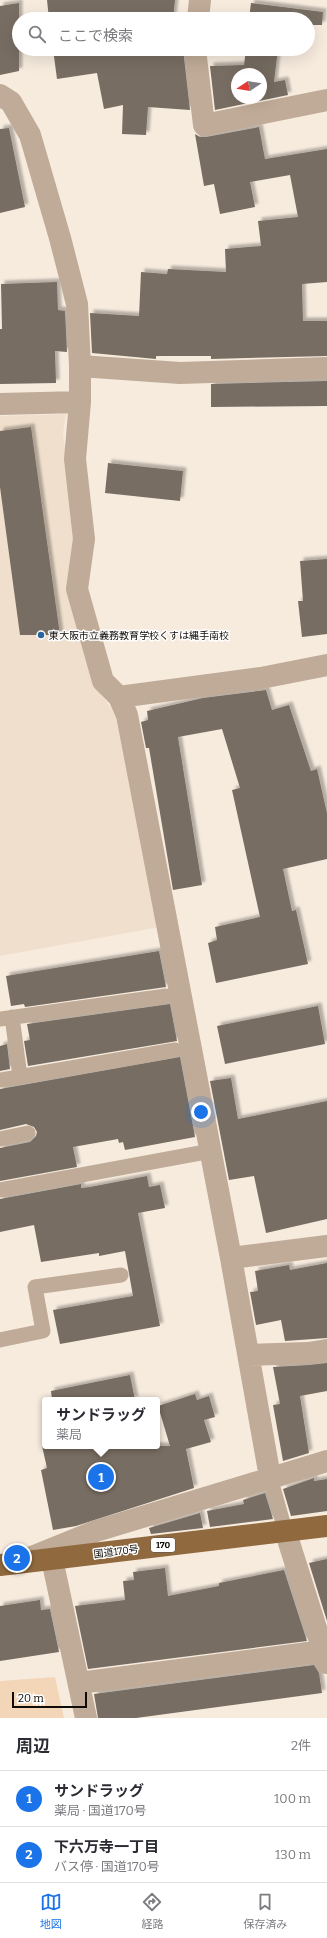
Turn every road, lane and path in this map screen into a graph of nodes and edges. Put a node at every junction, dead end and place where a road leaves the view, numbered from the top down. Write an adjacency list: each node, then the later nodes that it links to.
1 (200, 0): 2 (street)
2 (199, 12)
3 (196, 56): 5 (street)
4 (0, 95): 6 (street)
5 (327, 100)
6 (80, 366): 7 (street); 8 (street)
7 (327, 368)
8 (80, 402): 9 (street); 11 (street)
9 (0, 404)
10 (327, 665): 11 (street)
11 (119, 697): 19 (street)
12 (166, 996): 13 (lane)
13 (6, 1018): 15 (lane)
14 (175, 1050): 15 (lane)
15 (20, 1076): 16 (lane)
16 (0, 1080)
17 (28, 1133): 18 (lane)
18 (0, 1139)
19 (211, 1151): 20 (lane); 22 (street)
20 (0, 1190)
21 (327, 1246): 22 (street)
22 (231, 1258): 26 (street)
23 (121, 1275): 24 (lane)
24 (0, 1340)
25 (327, 1350): 26 (street)
26 (249, 1355): 28 (street)
27 (327, 1461): 28 (street)
28 (270, 1477): 30 (lane); 32 (street)
29 (327, 1526): 30 (highway, 国道170号 / 170)
30 (285, 1530): 31 (highway, 国道170号 / 170); 33 (street)
31 (52, 1559): 32 (highway, 国道170号 / 170); 34 (street)
32 (8, 1564)
33 (325, 1657): 34 (street)
34 (79, 1682): 35 (street)
35 (86, 1718)

